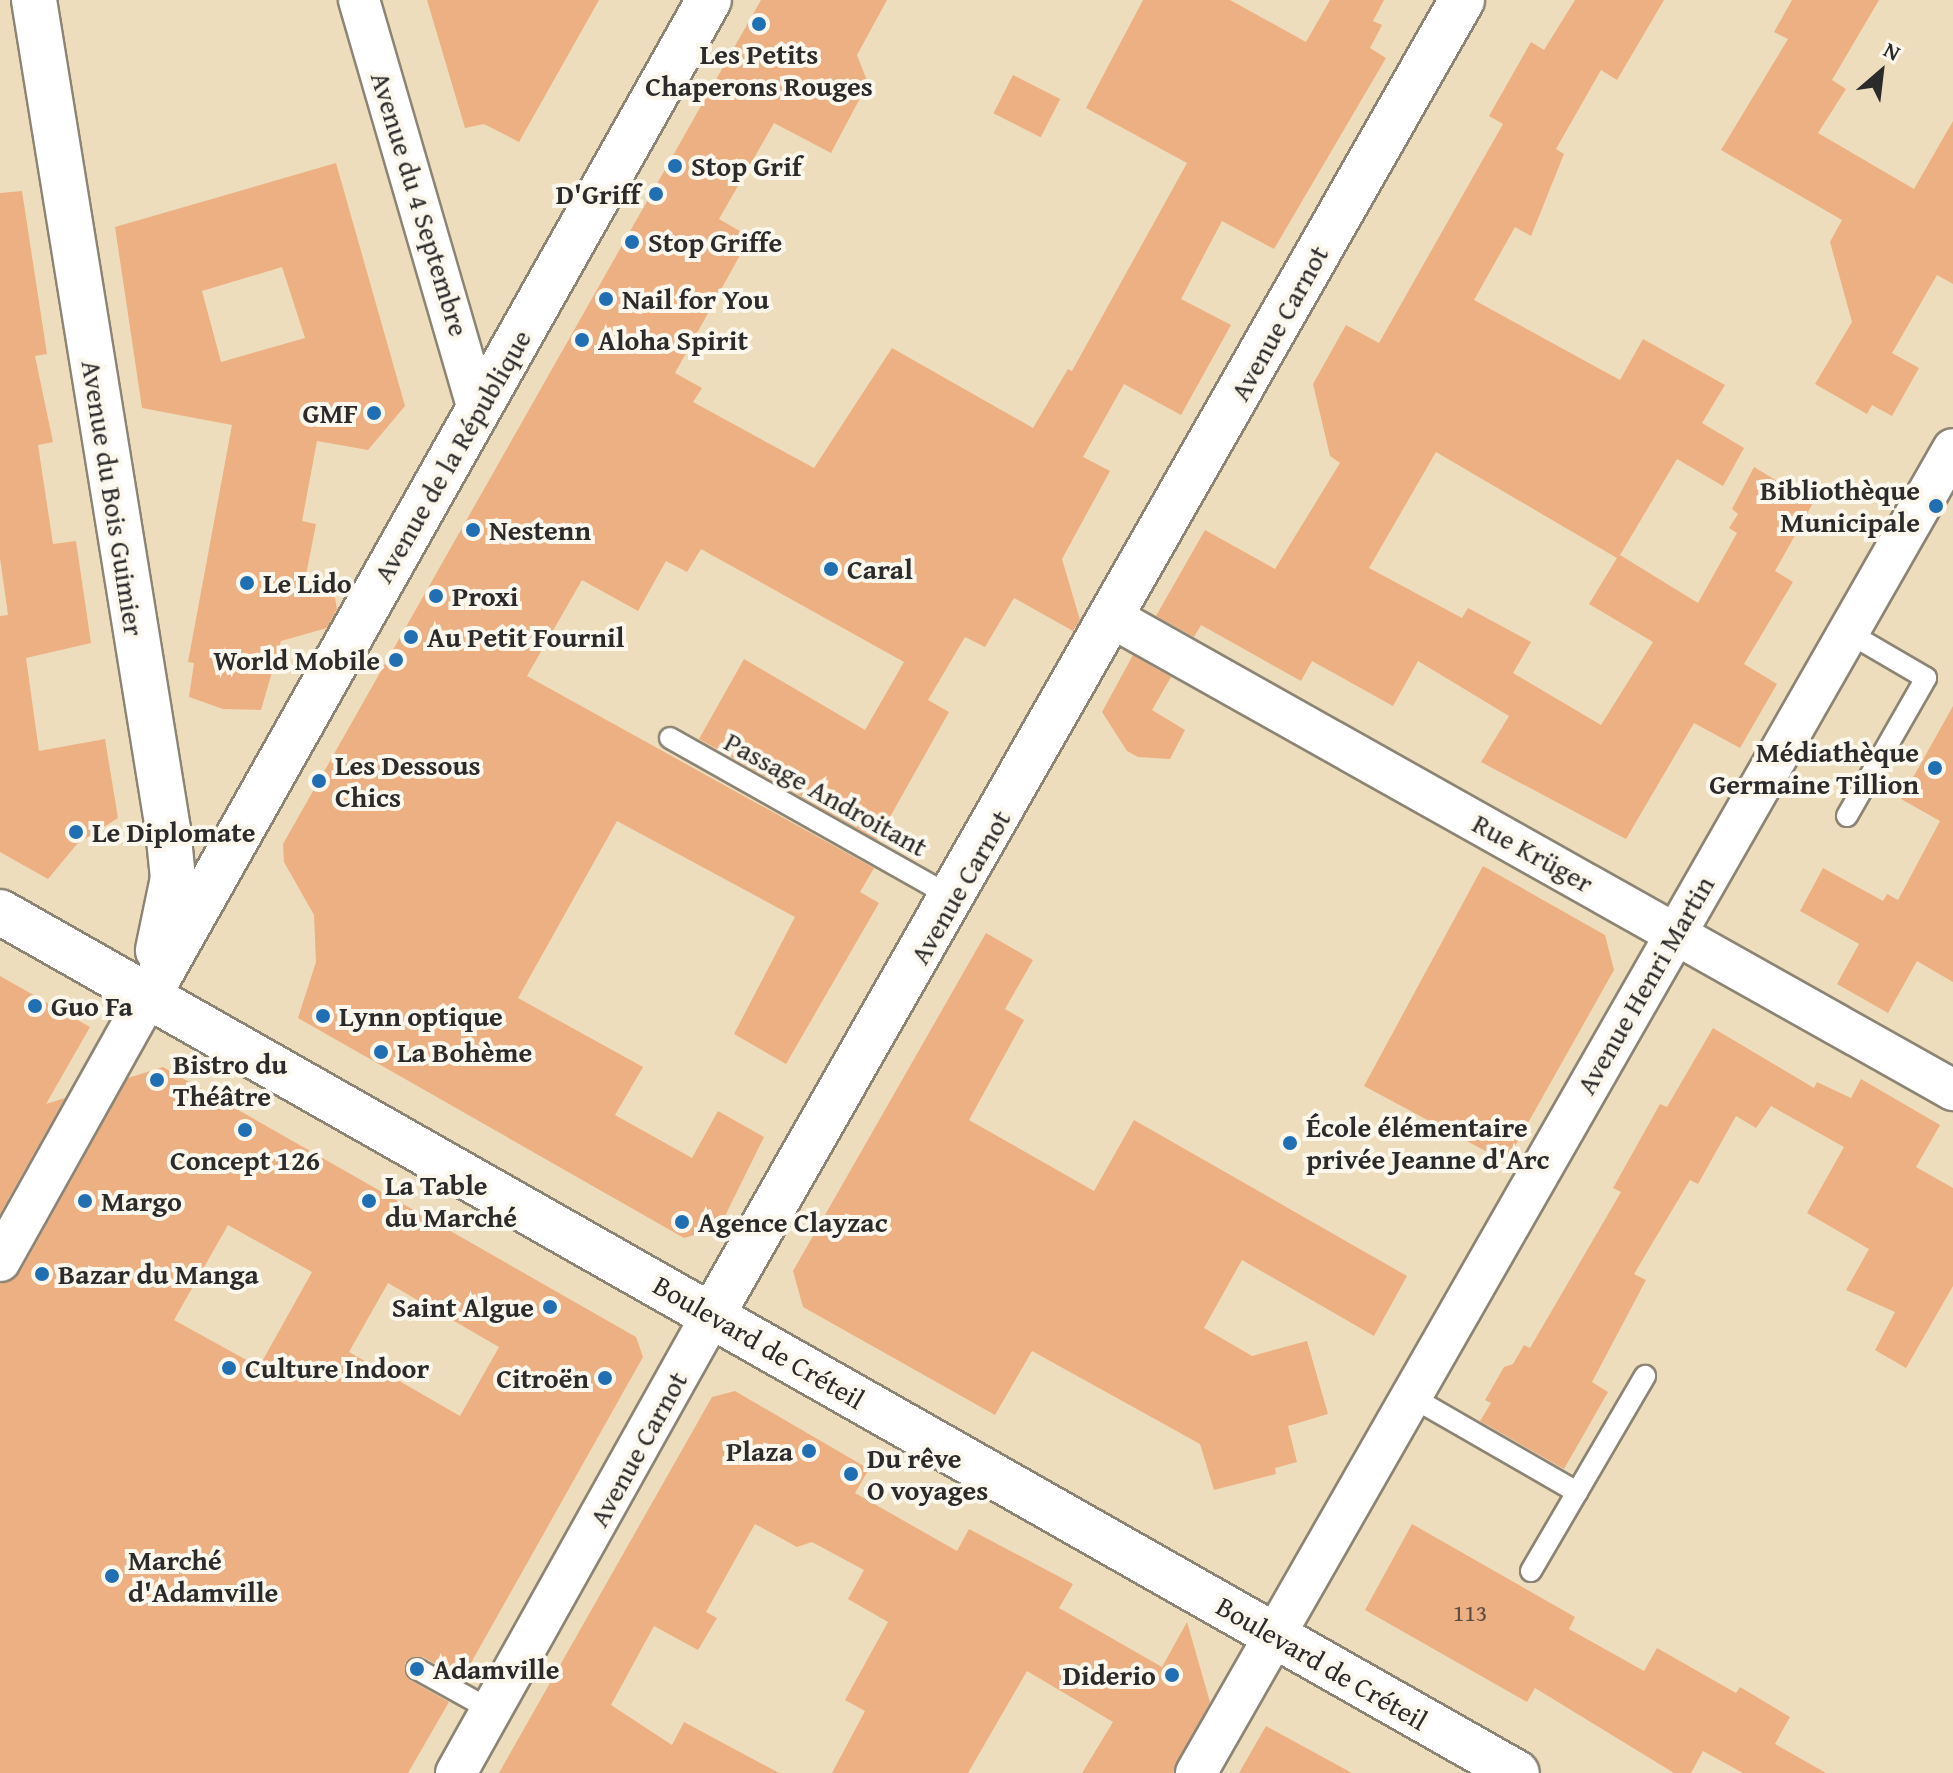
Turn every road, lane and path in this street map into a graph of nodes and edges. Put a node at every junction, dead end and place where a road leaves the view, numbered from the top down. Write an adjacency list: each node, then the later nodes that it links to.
1 (34, 0): 14 (street, Avenue du Bois Guimier)
2 (359, 0): 5 (street, Avenue du 4 Septembre)
3 (709, 0): 5 (street, Avenue de la République)
4 (1462, 0): 7 (street, Avenue Carnot)
5 (478, 410): 14 (street, Avenue de la République)
6 (1953, 449): 8 (street, Avenue Henri Martin)
7 (1113, 618): 11 (street, Avenue Carnot); 13 (street, Rue Krüger)
8 (1849, 633): 10 (lane); 13 (street, Avenue Henri Martin)
9 (670, 738): 11 (lane, Passage Androitant)
10 (1847, 816)
11 (954, 898): 17 (street, Avenue Carnot)
12 (0, 912): 14 (street, Boulevard de Créteil)
13 (1675, 932): 15 (street, Rue Krüger); 19 (street, Avenue Henri Martin)
14 (148, 996): 16 (street); 17 (street, Boulevard de Créteil)
15 (1953, 1090)
16 (0, 1261)
17 (712, 1315): 22 (street, Boulevard de Créteil); 24 (street, Avenue Carnot)
18 (1645, 1376): 20 (lane)
19 (1410, 1396): 20 (lane); 22 (street, Avenue Henri Martin)
20 (1577, 1492): 21 (lane)
21 (1531, 1571)
22 (1274, 1635): 26 (street, Avenue Henri Martin); 27 (street, Boulevard de Créteil)
23 (417, 1669): 24 (lane)
24 (491, 1710): 25 (street, Avenue Carnot)
25 (456, 1773)
26 (1196, 1773)
27 (1517, 1773)

